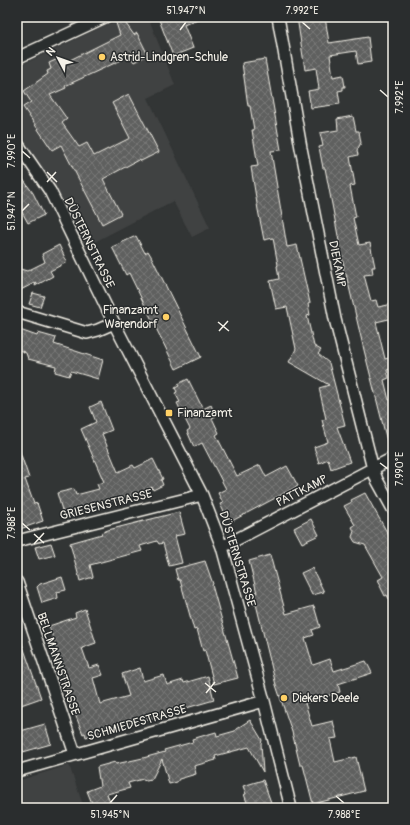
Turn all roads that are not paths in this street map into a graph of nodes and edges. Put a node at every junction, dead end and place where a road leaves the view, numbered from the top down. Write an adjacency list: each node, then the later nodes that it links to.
1 (105, 17): 3 (street)
2 (278, 17): 8 (street, DIEKAMP)
3 (17, 58)
4 (17, 144): 6 (street, DÜSTERNSTRASSE)
5 (17, 312): 6 (street)
6 (114, 322): 9 (street, DÜSTERNSTRASSE)
7 (393, 458): 8 (street, PATTKAMP)
8 (373, 469): 10 (street, DIEKAMP); 12 (street, PATTKAMP)
9 (202, 495): 11 (street, GRIESENSTRASSE); 12 (street, DÜSTERNSTRASSE)
10 (393, 509)
11 (17, 541)
12 (222, 547): 14 (street, DÜSTERNSTRASSE)
13 (17, 582): 15 (street, BELLMANNSTRASSE)
14 (264, 701): 15 (street, SCHMIEDESTRASSE); 17 (street, DÜSTERNSTRASSE)
15 (75, 754): 16 (street, SCHMIEDESTRASSE)
16 (17, 770)
17 (291, 808)

